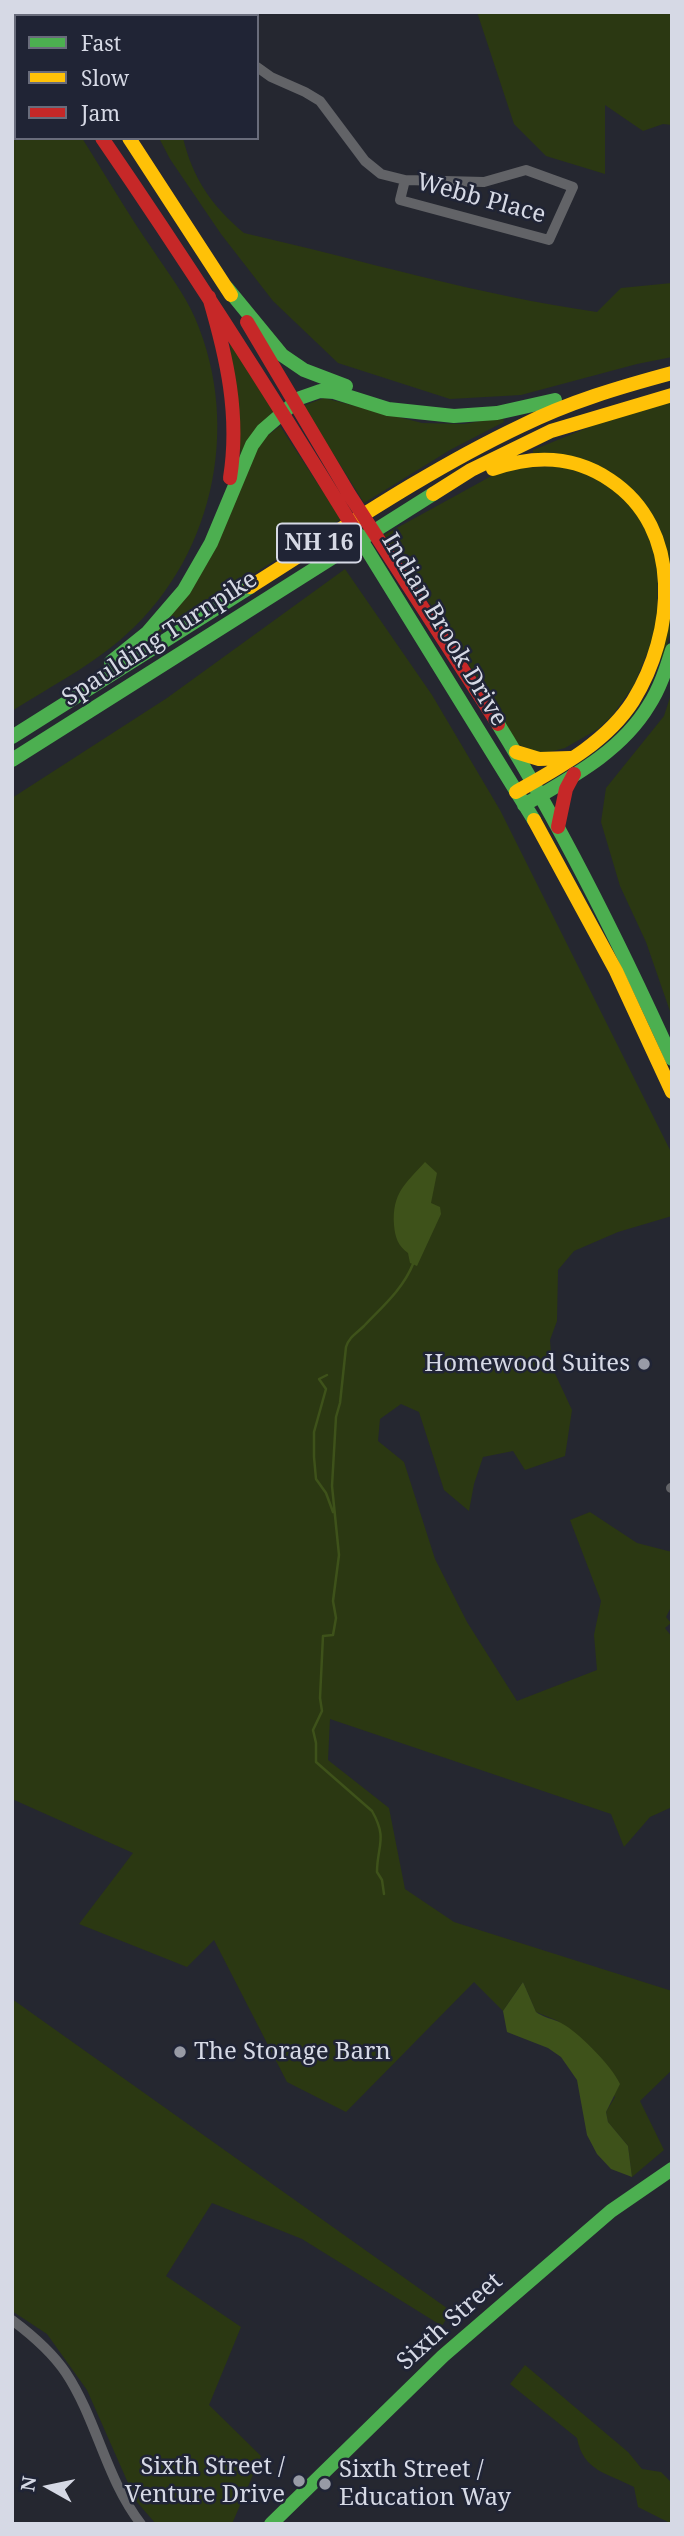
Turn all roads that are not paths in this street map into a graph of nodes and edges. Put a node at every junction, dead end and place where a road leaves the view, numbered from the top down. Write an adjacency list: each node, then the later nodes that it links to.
1 (259, 68): 4 (street, Webb Place)
2 (103, 140): 6 (main road, Indian Brook Drive)
3 (131, 140): 5 (main road, Indian Brook Drive)
4 (405, 180): 4 (street, Webb Place)
5 (227, 288): 10 (main road, Indian Brook Drive); 11 (main road)
6 (209, 297): 10 (main road, Indian Brook Drive); 13 (main road)
7 (672, 373): 8 (main road, Spaulding Turnpike / NH 16)
8 (593, 396): 11 (main road); 16 (main road, Spaulding Turnpike / NH 16)
9 (672, 396): 12 (main road, Spaulding Turnpike / NH 16)
10 (288, 408): 11 (main road); 13 (main road); 14 (main road, Indian Brook Drive)
11 (400, 409)
12 (426, 498): 19 (main road); 20 (main road, Spaulding Turnpike / NH 16)
13 (226, 506): 16 (main road)
14 (381, 557): 18 (main road, Indian Brook Drive); 23 (main road, Indian Brook Drive)
15 (672, 650): 21 (main road)
16 (56, 709): 17 (main road, Spaulding Turnpike / NH 16)
17 (12, 737)
18 (516, 752): 19 (main road); 22 (main road, Indian Brook Drive)
19 (573, 758): 22 (main road)
20 (12, 760)
21 (574, 774): 22 (main road); 25 (main road)
22 (537, 789): 23 (main road); 24 (main road); 25 (main road, Indian Brook Drive)
23 (516, 792): 24 (main road, Indian Brook Drive)
24 (524, 805): 27 (main road, Indian Brook Drive)
25 (558, 827): 26 (main road, Indian Brook Drive)
26 (672, 1059)
27 (672, 1092)
28 (672, 2169): 31 (main road, Sixth Street)
29 (12, 2320): 30 (street)
30 (141, 2524)
31 (271, 2524)

